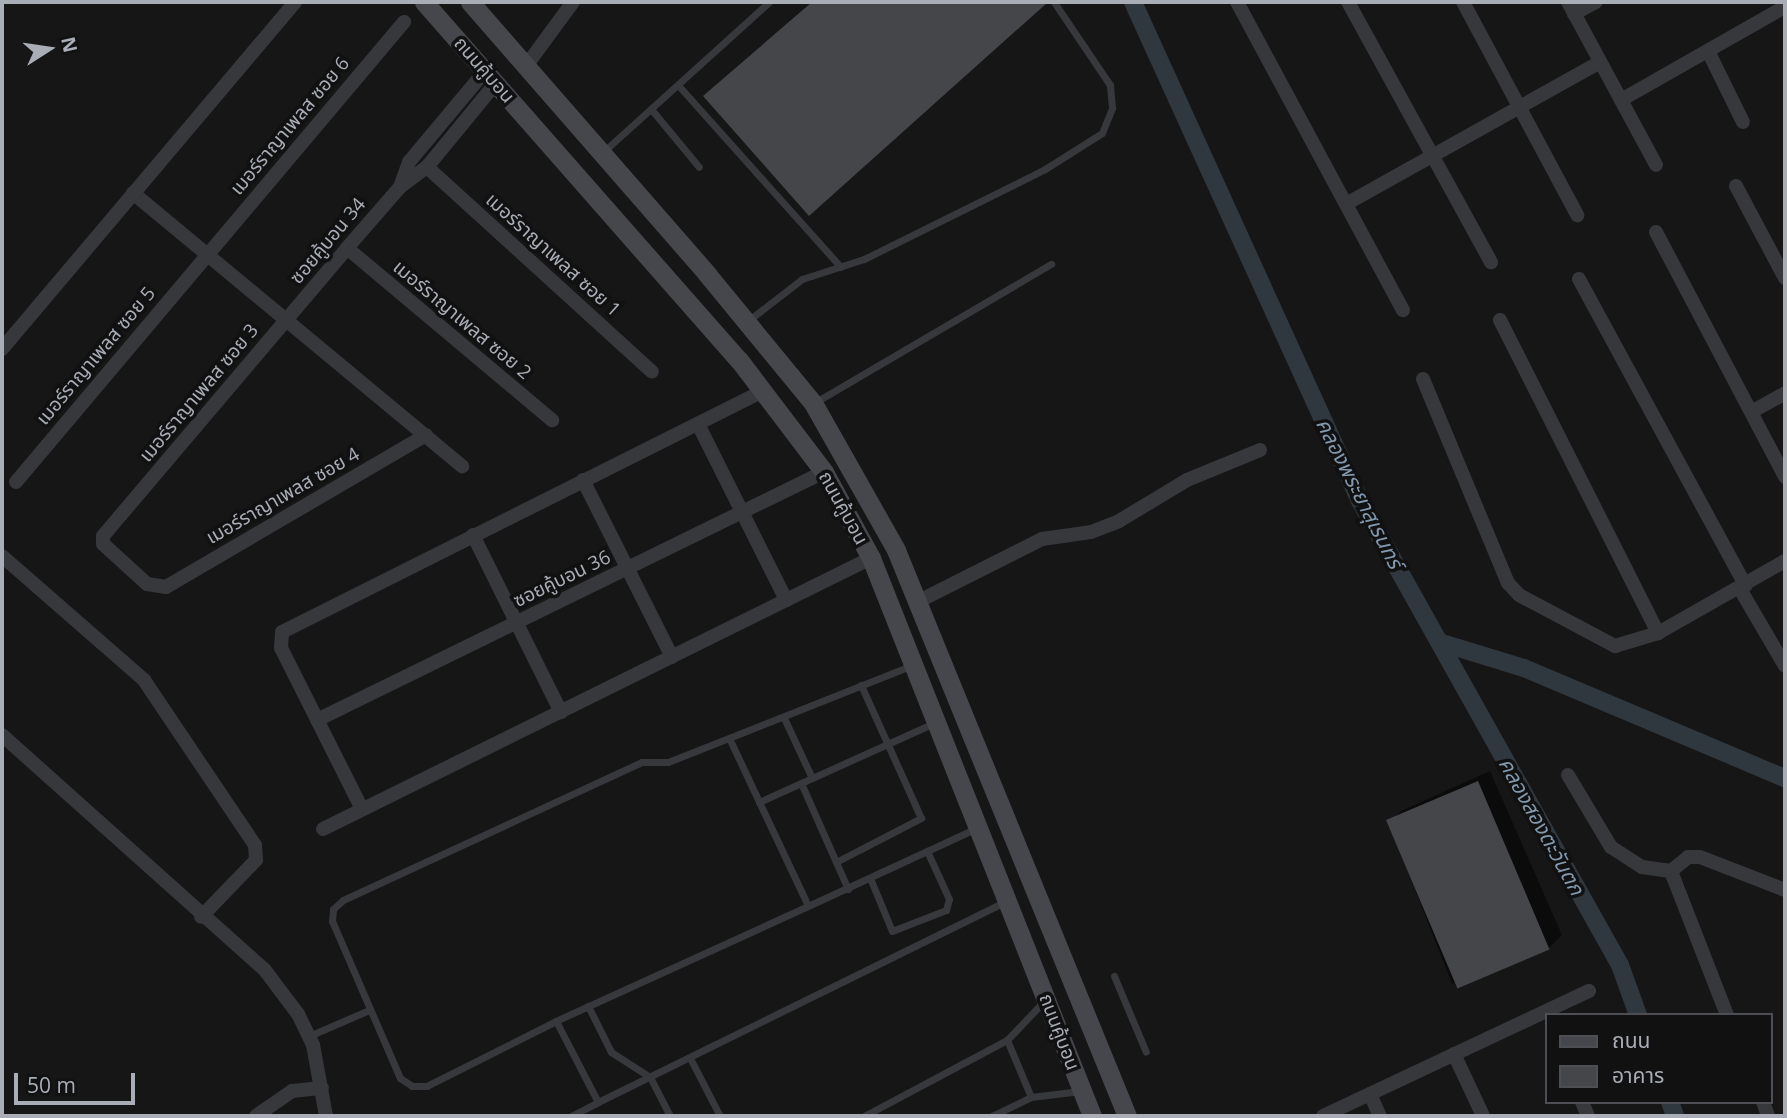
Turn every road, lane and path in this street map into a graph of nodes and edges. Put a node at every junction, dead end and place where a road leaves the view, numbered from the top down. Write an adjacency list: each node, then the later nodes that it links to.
1 (295, 2): 30 (street)
2 (424, 2): 17 (main road, ถนนคู้บอน)
3 (470, 2): 16 (main road, ถนนคู้บอน)
4 (573, 2): 16 (street)
5 (769, 2): 18 (lane)
6 (1054, 2): 38 (lane)
7 (1237, 2): 31 (street)
8 (1348, 2): 24 (street)
9 (1463, 2): 20 (street)
10 (1596, 2): 12 (street)
11 (1785, 7): 14 (street)
12 (1571, 8): 15 (street)
13 (404, 22): 35 (street, เมอร์ราญาเพลส ซอย 6)
14 (1708, 51): 19 (street); 22 (street)
15 (1600, 62): 19 (street); 20 (street)
16 (526, 65): 23 (main road, ถนนคู้บอน)
17 (491, 77): 26 (street, ซอยคู้บอน 34); 29 (street, ซอยคู้บอน 34); 48 (main road, ถนนคู้บอน)
18 (678, 85): 21 (lane); 38 (lane)
19 (1621, 100): 25 (street)
20 (1520, 107): 24 (street); 32 (street)
21 (651, 109): 23 (lane); 27 (lane)
22 (1743, 122)
23 (602, 152): 44 (main road, ถนนคู้บอน)
24 (1434, 154): 31 (street); 36 (street)
25 (1656, 165)
26 (427, 167): 29 (street, ซอยคู้บอน 34); 46 (street, เมอร์ราญาเพลส ซอย 1)
27 (699, 167)
28 (1736, 186): 39 (street)
29 (400, 187): 34 (street, ซอยคู้บอน 34)
30 (132, 193): 35 (street); 45 (street)
31 (1346, 204): 41 (street)
32 (1577, 215)
33 (1657, 232): 51 (street)
34 (347, 248): 43 (street, ซอยคู้บอน 34); 52 (street, เมอร์ราญาเพลส ซอย 2)
35 (206, 255): 43 (street); 60 (street, เมอร์ราญาเพลส ซอย 5)
36 (1491, 262)
37 (1051, 264): 50 (lane)
38 (841, 267): 44 (lane)
39 (1785, 278)
40 (1579, 279): 67 (street)
41 (1403, 310)
42 (1500, 320): 72 (street)
43 (286, 321): 54 (street, เมอร์ราญาเพลส ซอย 3); 68 (street, เมอร์ราญาเพลส ซอย 3)
44 (747, 322): 50 (main road, ถนนคู้บอน)
45 (2, 349)
46 (652, 372)
47 (1423, 379): 72 (street)
48 (763, 391): 53 (street); 57 (main road, ถนนคู้บอน)
49 (1785, 393): 51 (street)
50 (813, 403): 70 (main road, ถนนคู้บอน)
51 (1753, 411): 58 (street)
52 (552, 420)
53 (698, 424): 59 (street); 61 (street)
54 (426, 435): 56 (street, เมอร์ราญาเพลส ซอย 3); 68 (street, เมอร์ราญาเพลส ซอย 4)
55 (1260, 450): 70 (street)
56 (462, 466)
57 (824, 472): 61 (street, ซอยคู้บอน 36); 64 (main road, ถนนคู้บอน)
58 (1785, 477)
59 (583, 480): 62 (street); 66 (street)
60 (16, 482)
61 (742, 512): 66 (street, ซอยคู้บอน 36); 69 (street)
62 (473, 535): 71 (street); 79 (street)
63 (2, 556): 101 (street)
64 (871, 558): 69 (street); 74 (main road, ถนนคู้บอน)
65 (1785, 561): 67 (street)
66 (627, 569): 71 (street, ซอยคู้บอน 36); 73 (street)
67 (1743, 588): 72 (street); 75 (street)
68 (159, 589)
69 (786, 600): 73 (street)
70 (917, 602): 87 (main road, ถนนคู้บอน)
71 (517, 622): 77 (street); 79 (street, ซอยคู้บอน 36)
72 (1658, 633)
73 (672, 657): 77 (street)
74 (913, 664): 76 (lane); 80 (main road, ถนนคู้บอน)
75 (1785, 666)
76 (861, 685): 78 (lane); 83 (lane)
77 (561, 712): 90 (street)
78 (784, 718): 82 (lane); 85 (lane)
79 (317, 720): 90 (street)
80 (937, 722): 83 (lane); 88 (main road, ถนนคู้บอน)
81 (2, 735): 101 (street)
82 (730, 740): 89 (lane); 106 (lane)
83 (888, 743): 85 (lane); 94 (lane)
84 (1568, 775): 95 (street)
85 (812, 778): 86 (lane)
86 (801, 783): 89 (lane); 94 (lane)
87 (992, 785): 88 (main road); 130 (main road, ถนนคู้บอน)
88 (967, 795): 91 (main road, ถนนคู้บอน)
89 (759, 802): 100 (lane)
90 (362, 809): 92 (street)
91 (980, 827): 93 (lane); 99 (main road, ถนนคู้บอน)
92 (323, 829)
93 (927, 851): 96 (lane); 96 (lane)
94 (836, 862): 97 (lane)
95 (1671, 871): 98 (street); 108 (street)
96 (870, 878): 97 (lane)
97 (848, 889): 100 (lane)
98 (1785, 890)
99 (1008, 900): 104 (main road, ถนนคู้บอน); 115 (lane)
100 (808, 906): 105 (lane)
101 (201, 917): 111 (street)
102 (1114, 976): 113 (lane)
103 (1589, 991): 107 (street)
104 (1046, 999): 112 (lane); 118 (main road, ถนนคู้บอน)
105 (588, 1006): 110 (lane); 116 (lane)
106 (369, 1010): 110 (lane); 111 (lane)
107 (1553, 1013)
108 (1726, 1013)
109 (1545, 1018): 114 (street)
110 (556, 1021): 121 (lane)
111 (309, 1036): 117 (street)
112 (1007, 1040): 120 (lane); 127 (lane)
113 (1146, 1052)
114 (1454, 1054): 119 (street); 133 (street)
115 (690, 1058): 116 (lane); 126 (lane)
116 (650, 1077): 121 (lane); 125 (lane)
117 (322, 1088): 122 (street); 123 (street)
118 (1082, 1091): 120 (lane); 129 (main road, ถนนคู้บอน)
119 (1370, 1094): 131 (street); 132 (street)
120 (1031, 1097): 128 (lane)
121 (597, 1102): 124 (lane)
122 (256, 1116)
123 (326, 1116)
124 (573, 1116)
125 (670, 1116)
126 (720, 1116)
127 (864, 1116)
128 (992, 1116)
129 (1092, 1116)
130 (1127, 1116)
131 (1323, 1116)
132 (1380, 1116)
133 (1483, 1116)

